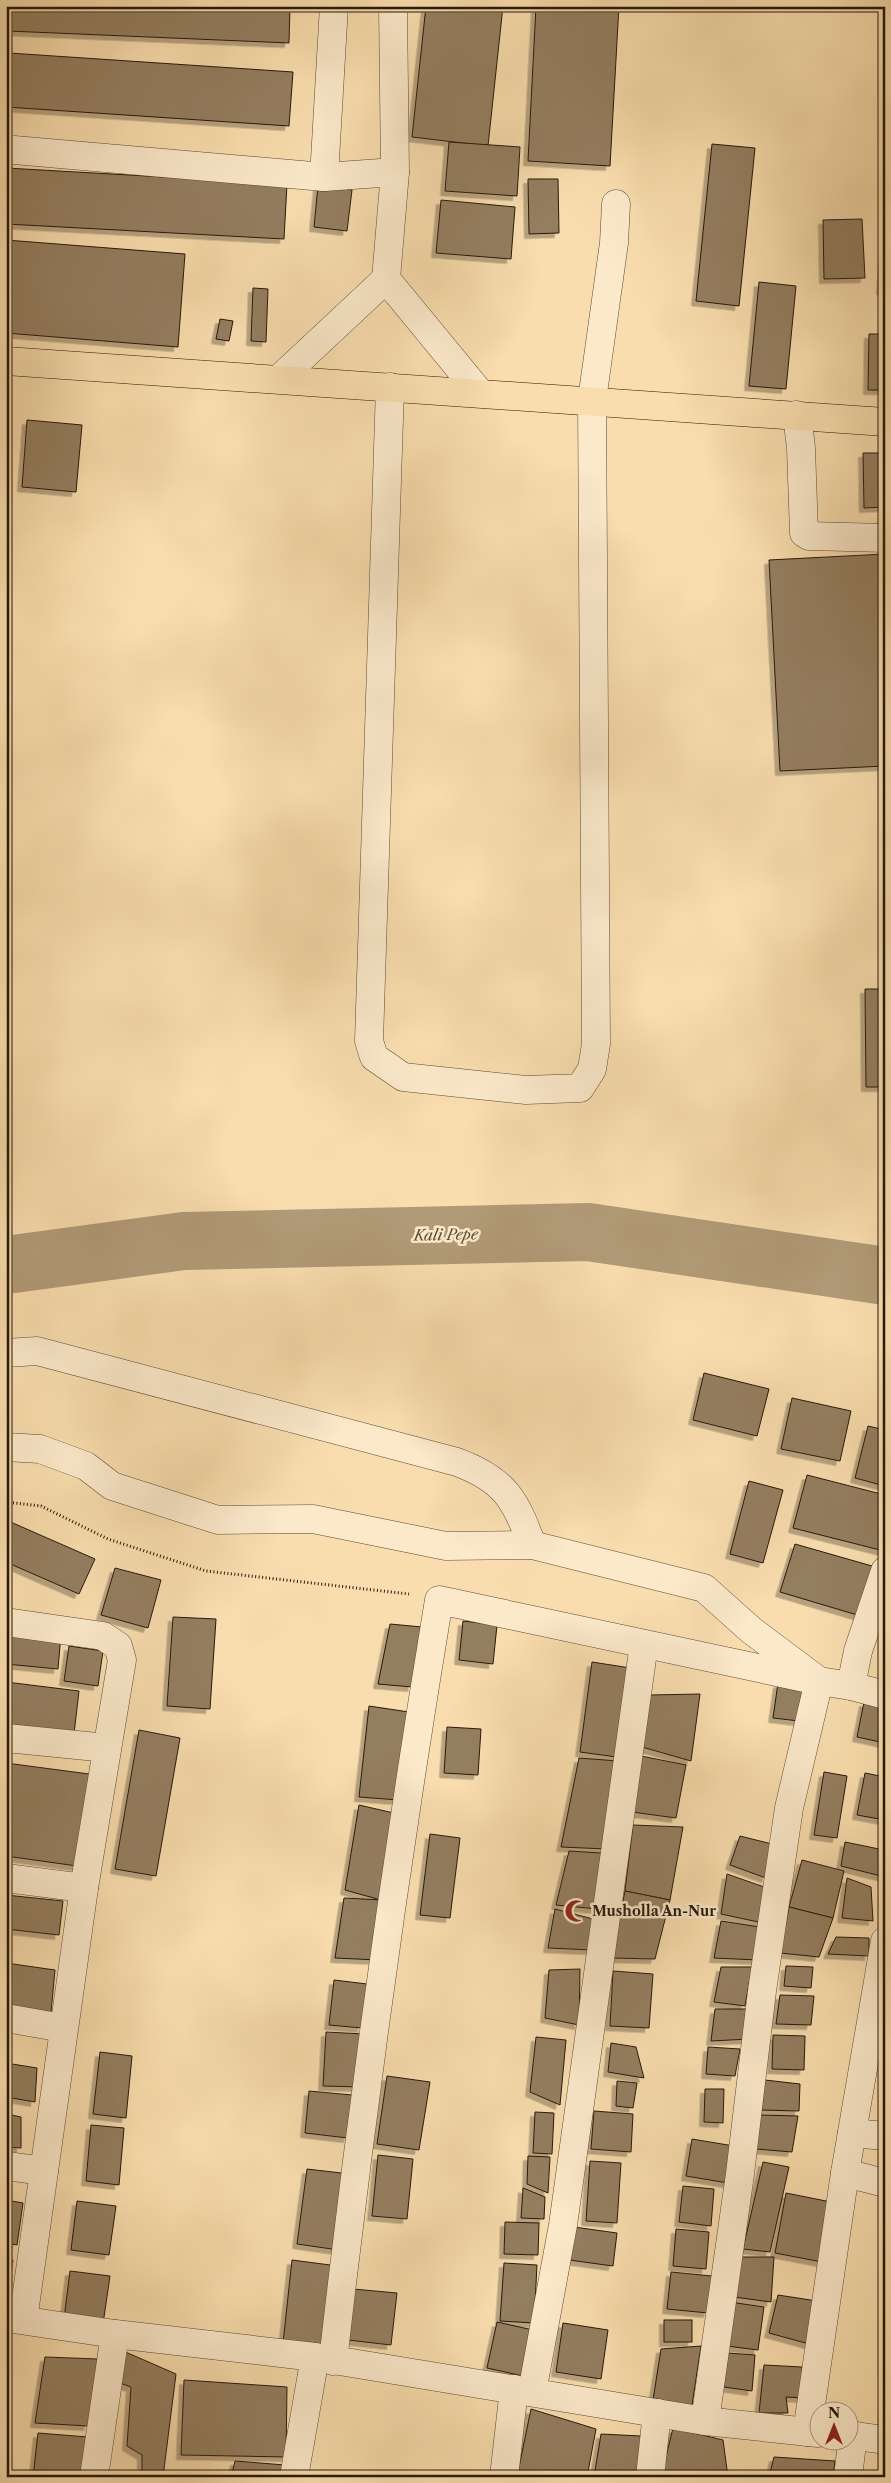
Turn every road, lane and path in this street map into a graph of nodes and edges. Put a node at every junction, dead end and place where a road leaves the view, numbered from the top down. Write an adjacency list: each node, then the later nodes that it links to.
1 (334, 6): 5 (street)
2 (393, 6): 4 (street)
3 (14, 150): 5 (street)
4 (396, 172): 5 (street); 7 (street)
5 (324, 177)
6 (616, 204): 12 (street)
7 (386, 279): 9 (street); 11 (street)
8 (6, 361): 9 (main road)
9 (279, 379): 10 (main road)
10 (390, 387): 11 (main road); 12 (street)
11 (479, 392): 12 (main road)
12 (592, 400): 13 (main road)
13 (797, 415): 14 (main road); 15 (street)
14 (885, 422)
15 (885, 538)
16 (6, 1353): 19 (street)
17 (6, 1447): 19 (street)
18 (6, 1502): 21 (path)
19 (532, 1545): 24 (street)
20 (885, 1571): 25 (street)
21 (439, 1600): 23 (street); 42 (street)
22 (6, 1622): 28 (street)
23 (644, 1644): 24 (street); 43 (street)
24 (819, 1681): 25 (street); 46 (street)
25 (851, 1686): 26 (street)
26 (885, 1695)
27 (6, 1738): 28 (street)
28 (107, 1748): 30 (street)
29 (6, 1878): 30 (street)
30 (84, 1888): 33 (street)
31 (885, 1941): 34 (street)
32 (6, 2018): 33 (street)
33 (63, 2028): 37 (street)
34 (852, 2133): 35 (street); 38 (street)
35 (885, 2136)
36 (6, 2166): 37 (street)
37 (44, 2171): 40 (street)
38 (845, 2173): 39 (street); 44 (street)
39 (885, 2183)
40 (14, 2319): 41 (street)
41 (115, 2334): 42 (street); 51 (street)
42 (324, 2359): 43 (street); 52 (street)
43 (523, 2390): 45 (street); 53 (street)
44 (817, 2400)
45 (657, 2414): 46 (street); 54 (street)
46 (705, 2421): 47 (street)
47 (808, 2431)
48 (858, 2436): 49 (street)
49 (885, 2440)
50 (850, 2450): 55 (street)
51 (94, 2477)
52 (294, 2477)
53 (504, 2477)
54 (650, 2477)
55 (848, 2477)

